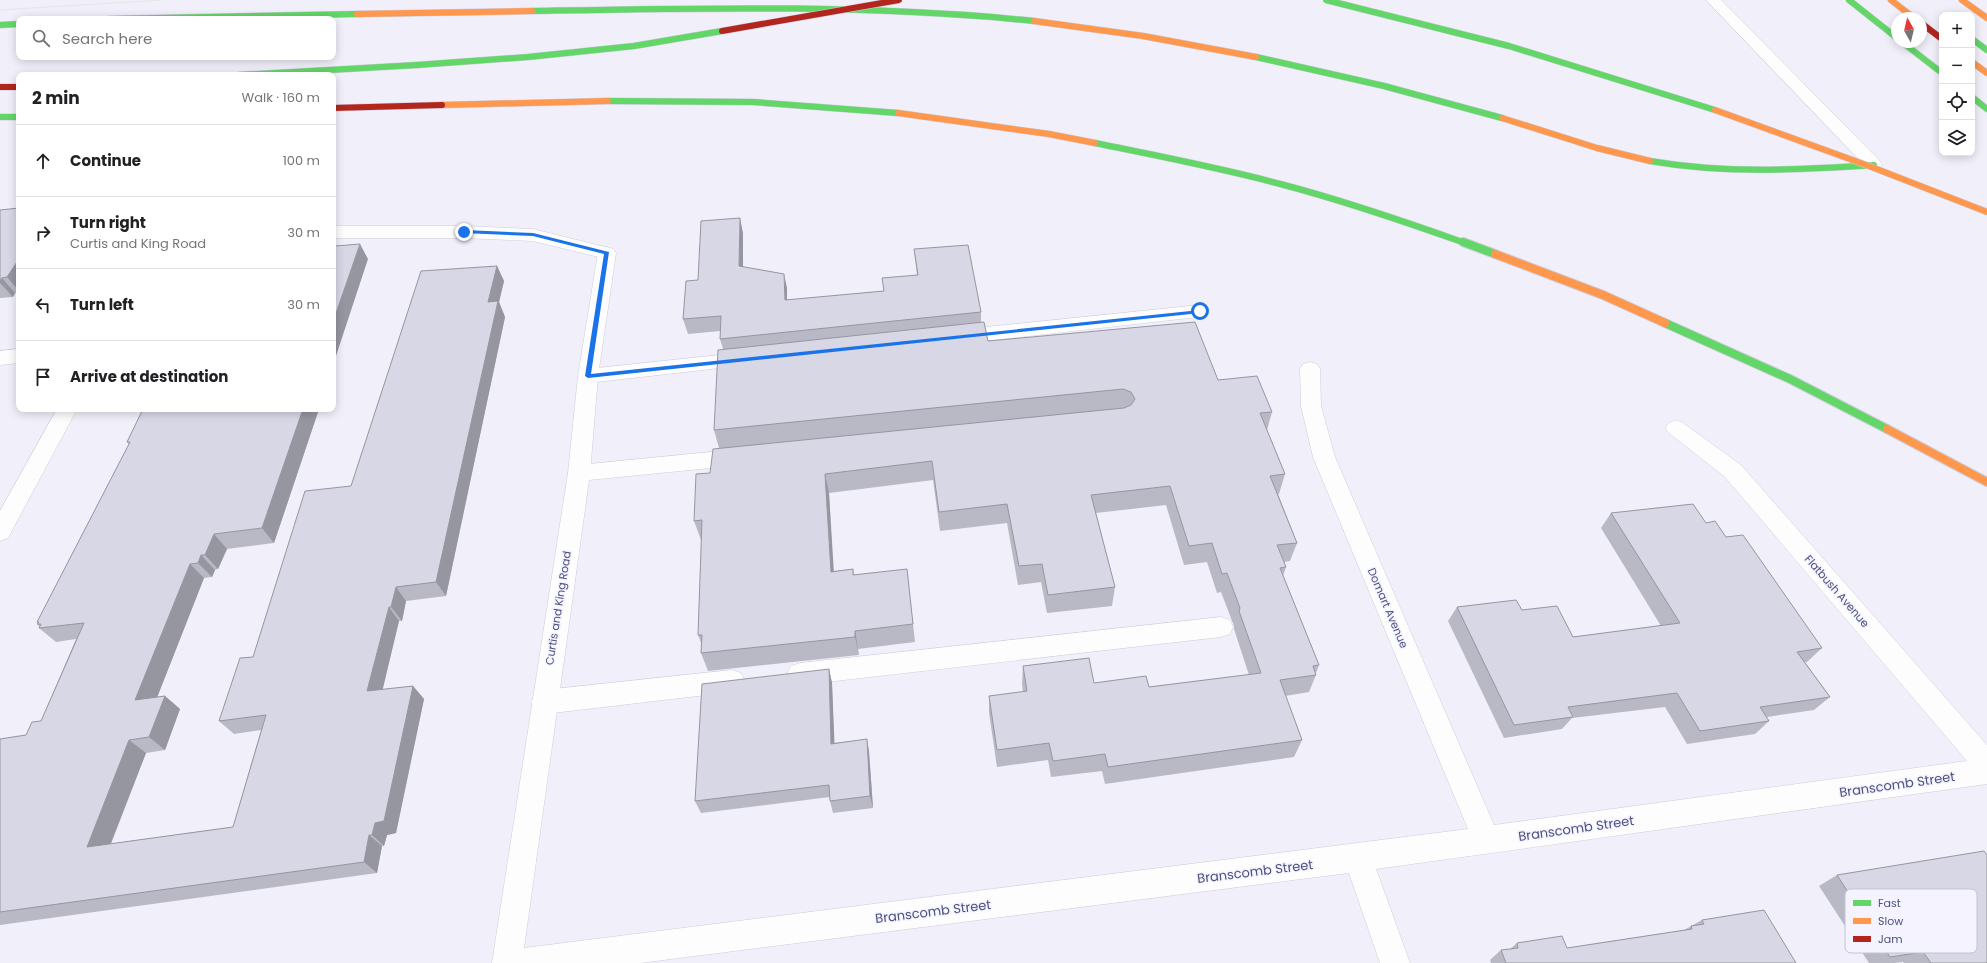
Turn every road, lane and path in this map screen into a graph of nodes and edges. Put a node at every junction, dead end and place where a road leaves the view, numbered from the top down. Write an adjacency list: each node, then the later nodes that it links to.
1 (899, 0): 23 (highway, bridge)
2 (1326, 0): 33 (highway, bridge)
3 (1713, 0): 32 (street)
4 (1849, 0): 16 (highway)
5 (1891, 0): 9 (highway)
6 (1962, 0): 8 (highway)
7 (308, 6): 10 (highway)
8 (1976, 10): 12 (highway)
9 (1906, 12)
10 (136, 16)
11 (261, 16): 32 (highway)
12 (1987, 18)
13 (16, 24): 14 (highway)
14 (0, 25)
15 (1927, 28): 17 (highway)
16 (1891, 33)
17 (1939, 37)
18 (1975, 41): 20 (highway)
19 (1910, 48): 22 (highway)
20 (1987, 50)
21 (1975, 64): 24 (highway)
22 (1939, 71)
23 (292, 72)
24 (1987, 73)
25 (16, 86): 26 (highway)
26 (0, 87)
27 (1975, 99): 29 (highway)
28 (336, 108): 46 (highway)
29 (1987, 109)
30 (0, 117): 31 (highway)
31 (16, 117)
32 (1874, 165)
33 (1987, 212)
34 (336, 232): 41 (street, Curtis and King Road)
35 (1200, 311): 36 (street)
36 (938, 339)
37 (16, 356): 38 (street)
38 (0, 358)
39 (763, 358): 41 (street)
40 (1310, 369): 52 (street, Domart Avenue)
41 (588, 376): 45 (street, Curtis and King Road)
42 (65, 412): 47 (street)
43 (1676, 428): 50 (street, Flatbush Avenue)
44 (759, 455): 45 (street)
45 (579, 473): 49 (street, Curtis and King Road)
46 (1987, 482)
47 (0, 532)
48 (1221, 627): 49 (street)
49 (544, 702): 54 (street, Curtis and King Road)
50 (1987, 765)
51 (1987, 771): 52 (street, Branscomb Street)
52 (1487, 841): 53 (street, Branscomb Street)
53 (1358, 858): 55 (street, Branscomb Street); 56 (street)
54 (507, 963)
55 (521, 963)
56 (1395, 963)

